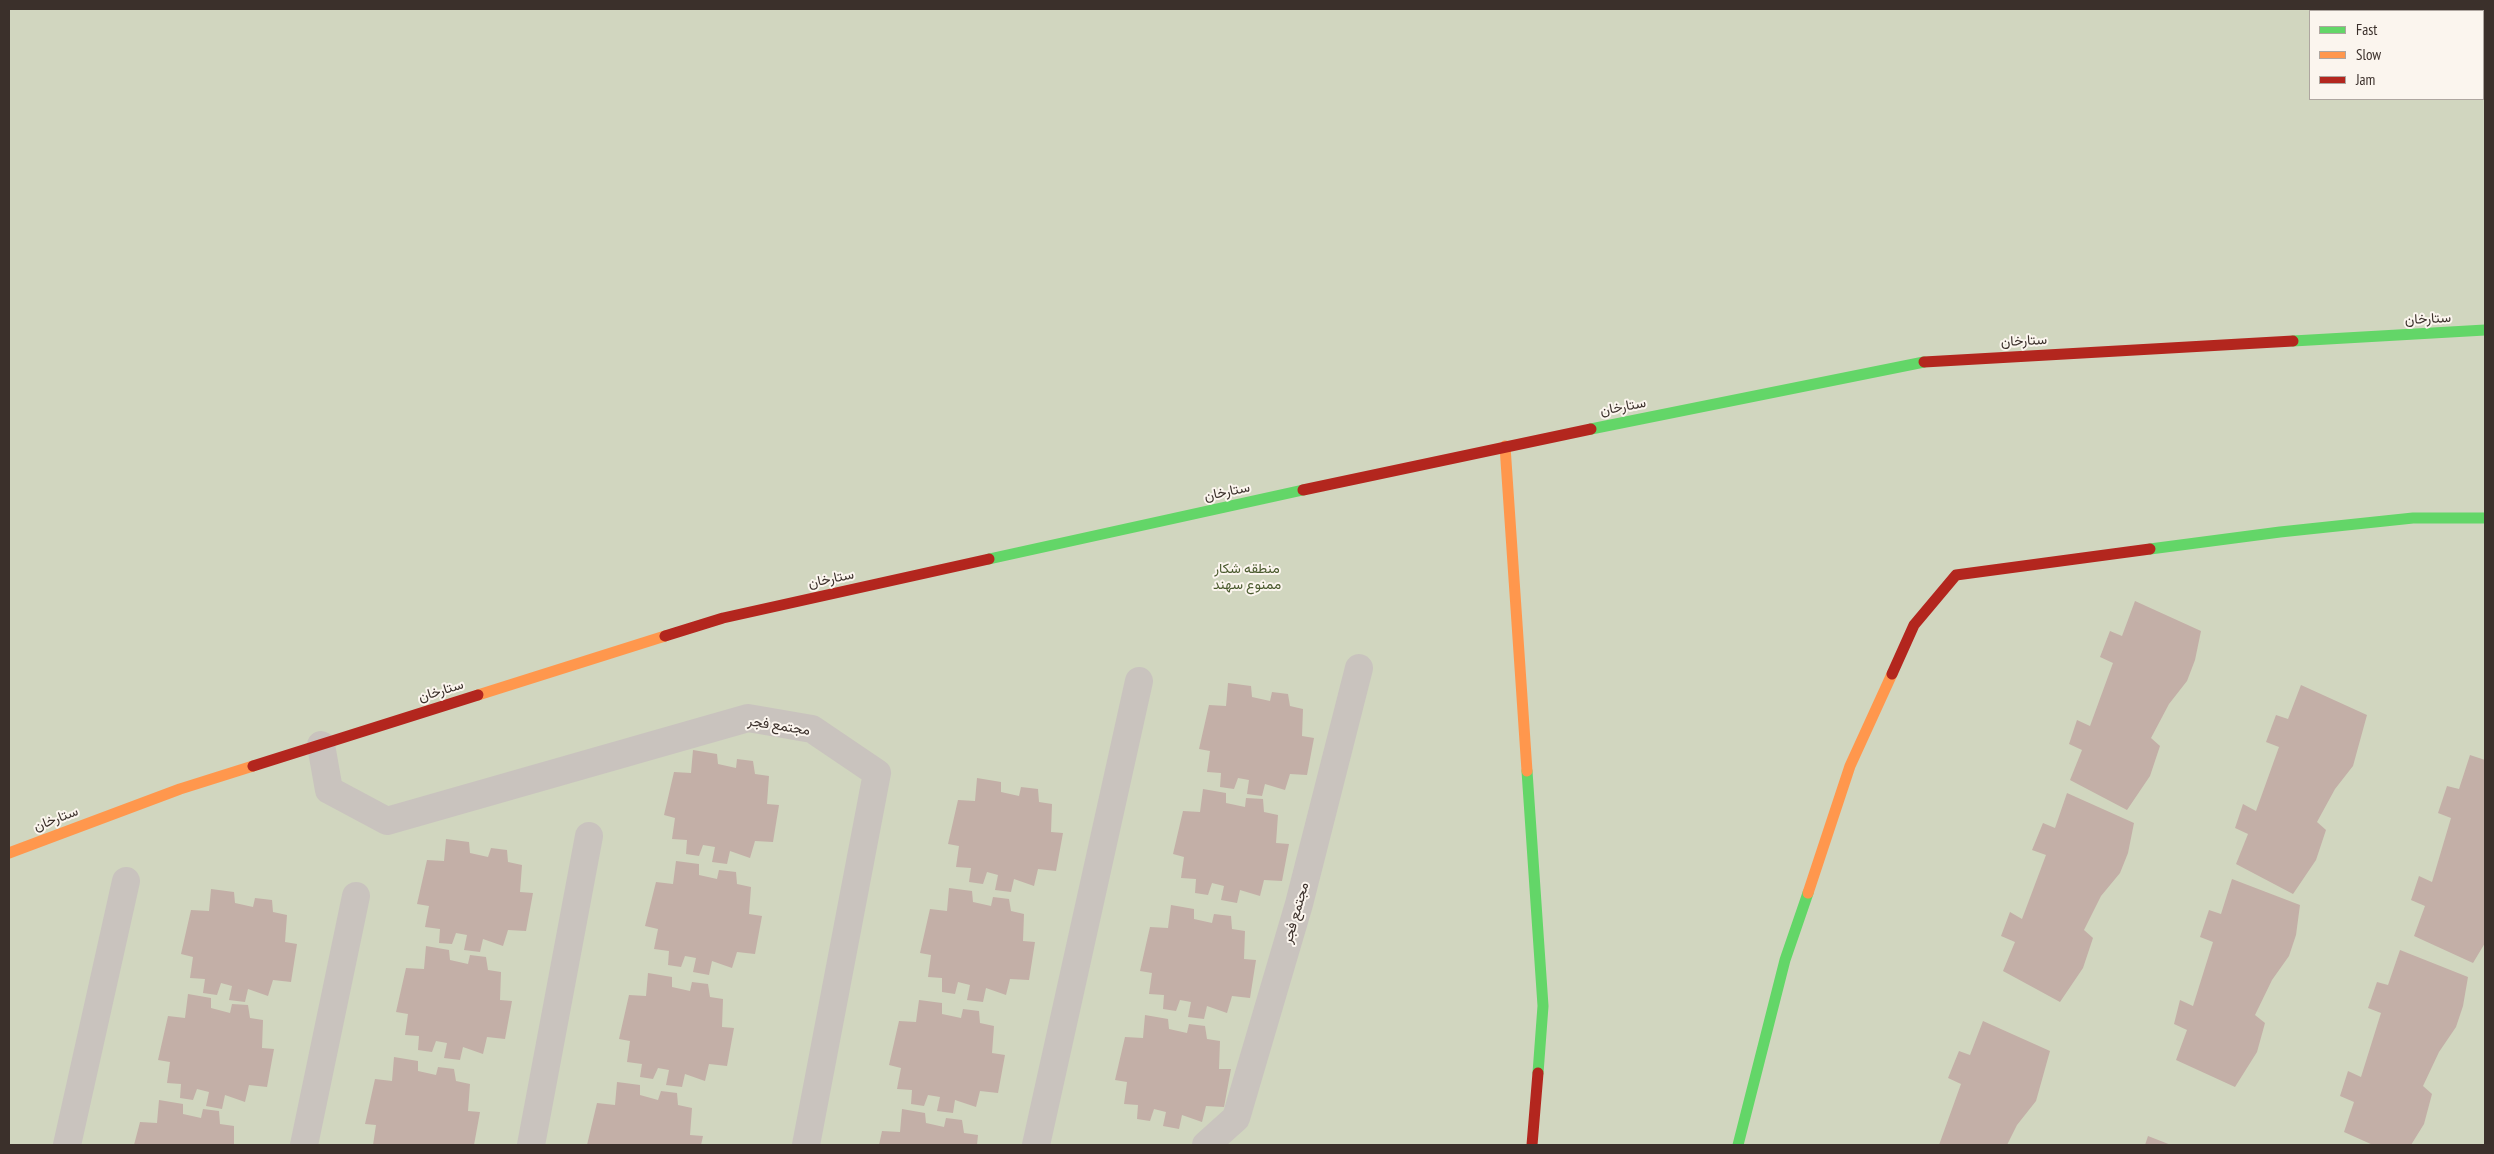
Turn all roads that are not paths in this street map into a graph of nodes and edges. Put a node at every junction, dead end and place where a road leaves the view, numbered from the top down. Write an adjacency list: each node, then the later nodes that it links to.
1 (2485, 330): 2 (street, ستارخان)
2 (1505, 446): 6 (street, ستارخان); 17 (street)
3 (2485, 518): 18 (street)
4 (1359, 668): 16 (street, مجتمع فجر)
5 (1139, 681): 15 (street)
6 (321, 745): 8 (street, ستارخان); 14 (street, مجتمع فجر)
7 (589, 836): 13 (street)
8 (9, 853)
9 (126, 881): 11 (street)
10 (356, 896): 12 (street)
11 (68, 1145)
12 (304, 1145)
13 (531, 1145)
14 (806, 1145)
15 (1036, 1145)
16 (1206, 1145)
17 (1532, 1145)
18 (1738, 1145)

